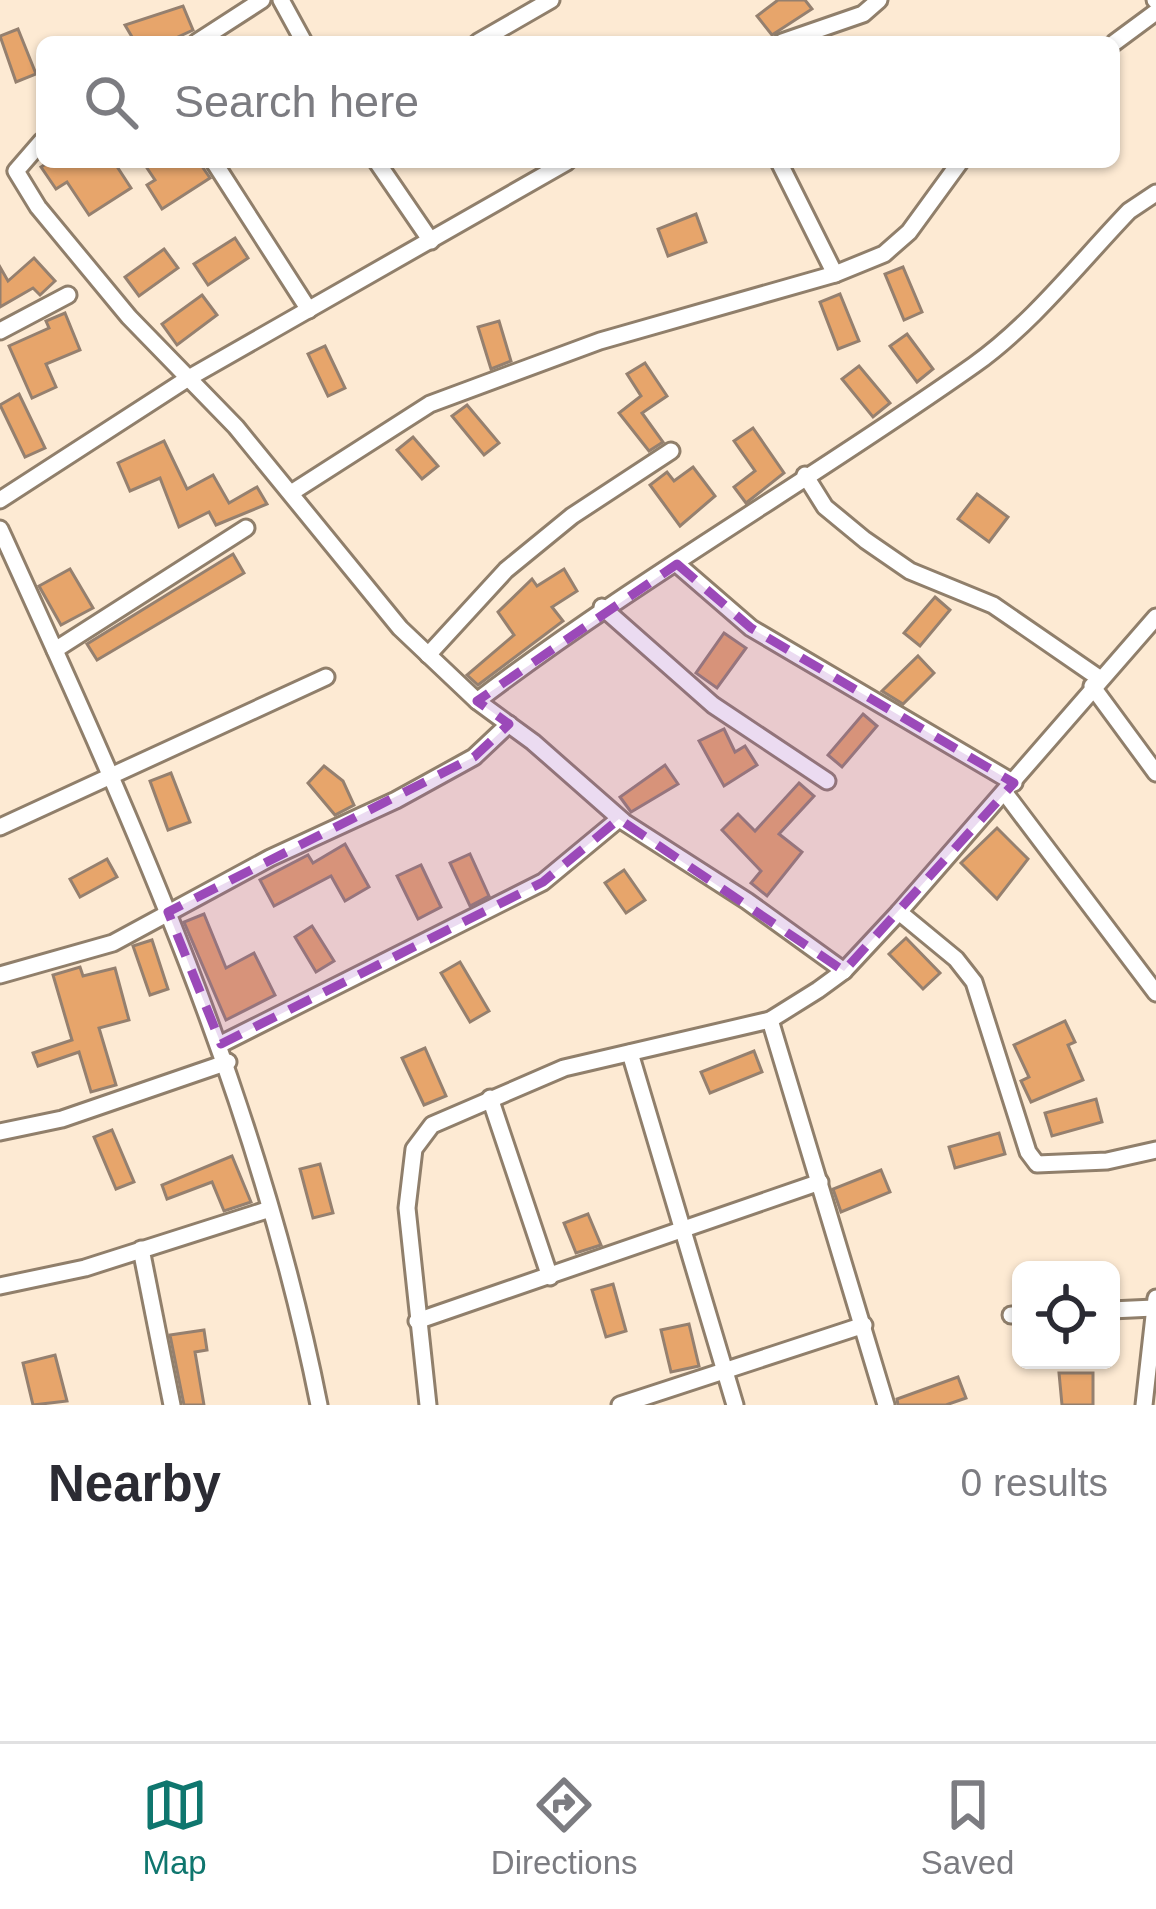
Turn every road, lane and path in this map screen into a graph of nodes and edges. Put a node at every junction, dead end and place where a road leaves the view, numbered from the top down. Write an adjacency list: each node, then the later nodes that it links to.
1 (262, 0): 6 (street)
2 (281, 0): 7 (street)
3 (551, 0): 8 (street)
4 (879, 0): 9 (street)
5 (1156, 12): 10 (street)
6 (206, 36)
7 (301, 36)
8 (488, 36)
9 (799, 36)
10 (1120, 39)
11 (36, 146): 23 (street)
12 (218, 168): 21 (street)
13 (381, 168): 18 (street)
14 (557, 168): 18 (street)
15 (782, 168): 19 (street)
16 (956, 168): 19 (street)
17 (1156, 193): 25 (street)
18 (431, 241): 21 (street)
19 (835, 274): 26 (street)
20 (68, 295): 22 (street)
21 (309, 310): 23 (street)
22 (0, 331)
23 (188, 379): 26 (street); 27 (street)
24 (671, 451): 34 (street)
25 (806, 475): 30 (street); 36 (street)
26 (291, 493): 34 (street)
27 (0, 500)
28 (246, 528): 33 (street)
29 (0, 529): 33 (street)
30 (676, 564): 31 (street); 42 (street)
31 (602, 607): 37 (street); 41 (street)
32 (1156, 617): 36 (street)
33 (55, 650): 40 (street)
34 (428, 655): 37 (street)
35 (326, 677): 40 (street)
36 (1095, 682): 39 (street); 42 (street)
37 (477, 701): 38 (street)
38 (509, 724): 43 (street); 45 (street)
39 (1156, 772)
40 (114, 776): 44 (street); 45 (street)
41 (827, 782)
42 (1010, 788): 46 (street); 49 (street)
43 (620, 819): 47 (street); 51 (street)
44 (0, 827)
45 (168, 912): 48 (street); 51 (street)
46 (899, 912): 47 (street); 56 (street)
47 (844, 971): 50 (street)
48 (0, 975)
49 (1156, 993)
50 (770, 1020): 52 (street); 57 (street)
51 (221, 1044): 53 (street)
52 (630, 1053): 54 (street); 59 (street)
53 (228, 1062): 55 (street); 58 (street)
54 (490, 1098): 61 (street); 65 (street)
55 (0, 1132)
56 (1156, 1150)
57 (820, 1182): 59 (street); 66 (street)
58 (270, 1209): 60 (street); 69 (street)
59 (681, 1231): 61 (street); 67 (street)
60 (141, 1249): 62 (street); 68 (street)
61 (550, 1277): 65 (street)
62 (0, 1286)
63 (1155, 1303): 64 (street); 74 (street)
64 (1120, 1309)
65 (417, 1321): 70 (street)
66 (864, 1325): 67 (street); 73 (street)
67 (723, 1371): 71 (street); 72 (street)
68 (172, 1405)
69 (319, 1405)
70 (428, 1405)
71 (620, 1405)
72 (735, 1405)
73 (886, 1405)
74 (1144, 1405)

